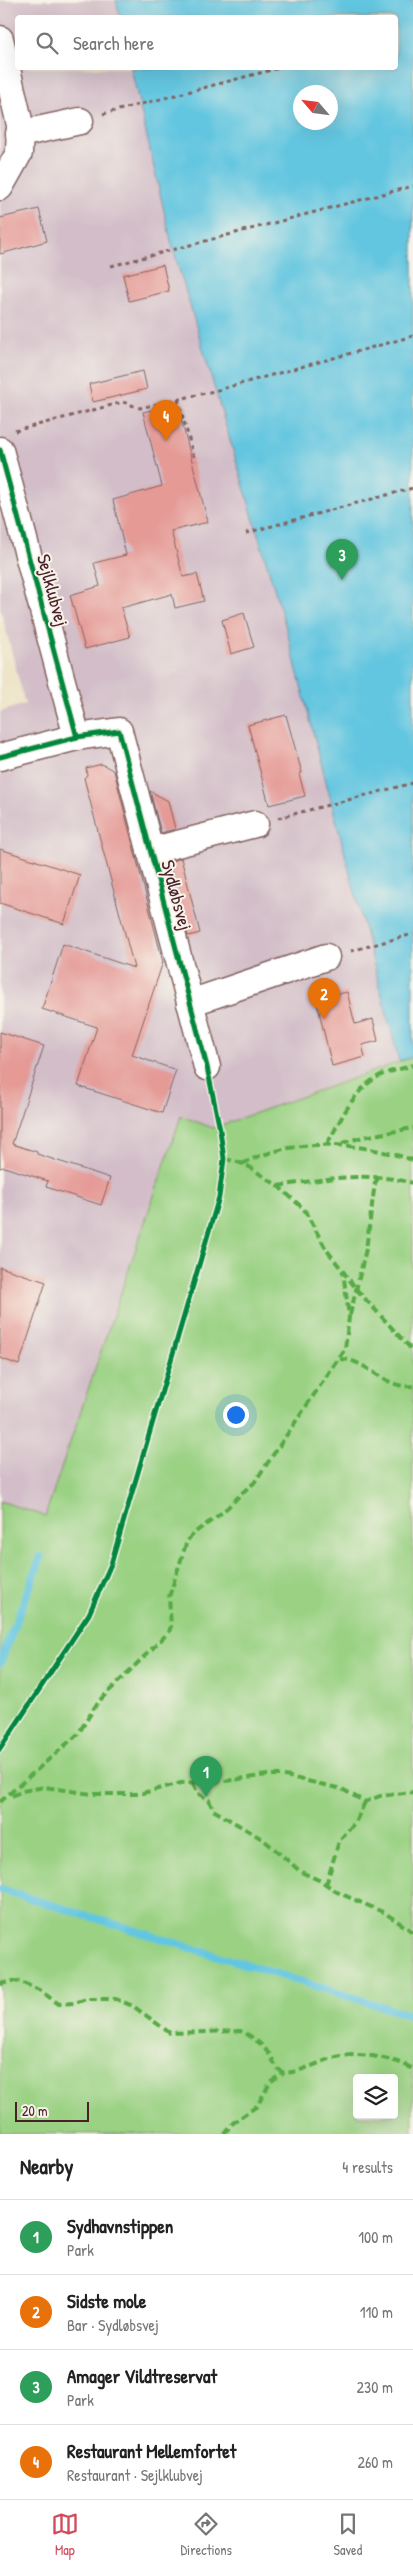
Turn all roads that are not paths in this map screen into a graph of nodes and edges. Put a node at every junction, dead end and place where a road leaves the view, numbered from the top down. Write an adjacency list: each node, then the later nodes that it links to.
1 (0, 38): 3 (street)
2 (80, 121): 3 (street)
3 (19, 134): 4 (street)
4 (0, 187)
5 (3, 450): 6 (street, Sejlklubvej)
6 (78, 737): 7 (street); 9 (street, Sydløbsvej)
7 (0, 757)
8 (254, 824): 9 (street)
9 (150, 850): 11 (street, Sydløbsvej)
10 (326, 957): 11 (street)
11 (190, 1002): 12 (street, Sydløbsvej)
12 (206, 1067)

